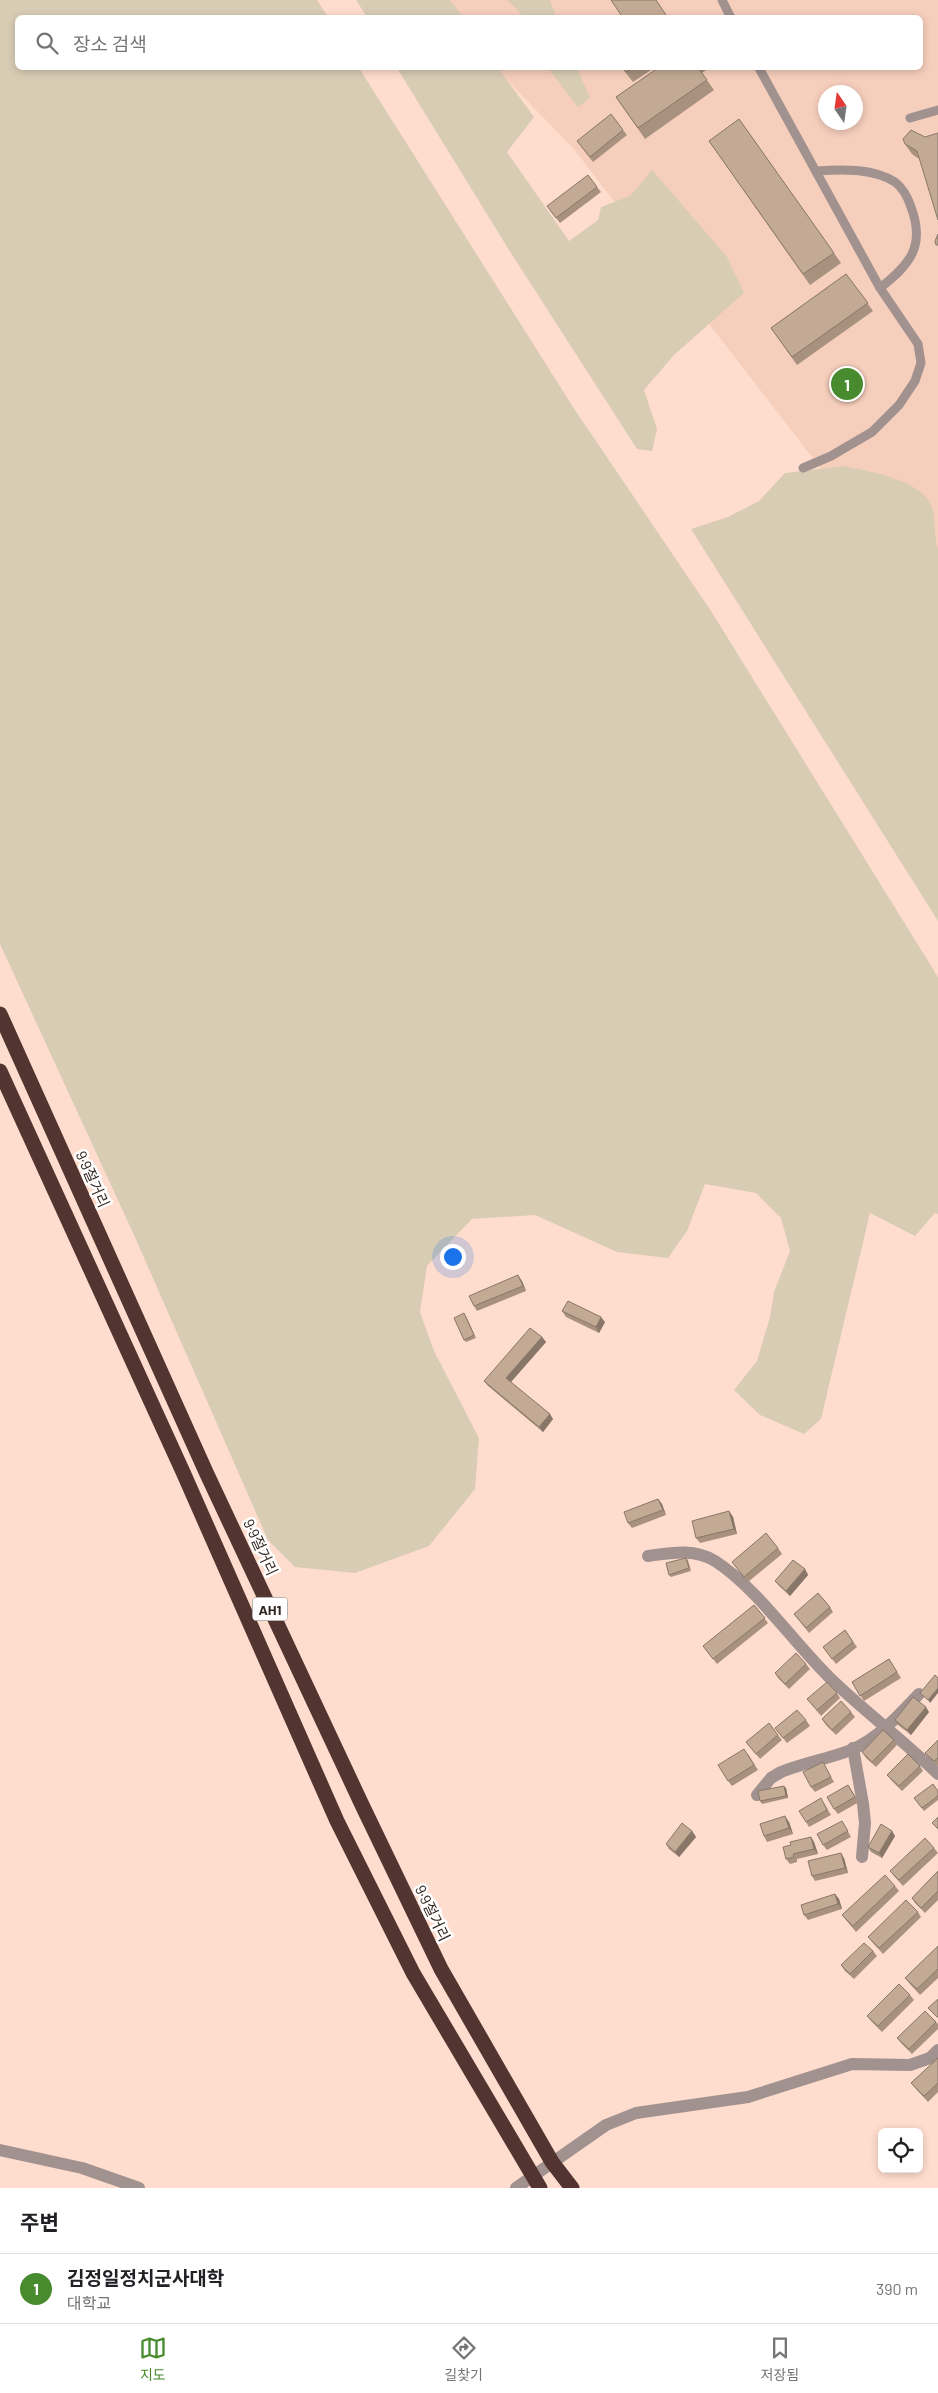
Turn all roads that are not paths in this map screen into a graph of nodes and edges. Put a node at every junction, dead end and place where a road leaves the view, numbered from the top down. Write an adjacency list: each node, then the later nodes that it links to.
1 (722, 0): 2 (lane)
2 (730, 15)
3 (760, 70): 6 (lane)
4 (938, 110): 5 (lane)
5 (910, 118)
6 (816, 171): 7 (lane); 7 (lane)
7 (880, 288): 8 (lane)
8 (804, 468)
9 (0, 1014): 20 (highway, 9·9절거리 / AH1)
10 (0, 1071): 21 (highway, AH1)
11 (648, 1556): 13 (street)
12 (919, 1694): 13 (street)
13 (888, 1727): 14 (street); 15 (street)
14 (853, 1748): 16 (street); 17 (street)
15 (938, 1774)
16 (757, 1795)
17 (862, 1857)
18 (938, 2050): 20 (street)
19 (0, 2150): 22 (street)
20 (552, 2162): 21 (street); 24 (highway, 9·9절거리 / AH1)
21 (536, 2183): 23 (street)
22 (140, 2188)
23 (516, 2188)
24 (572, 2188)

